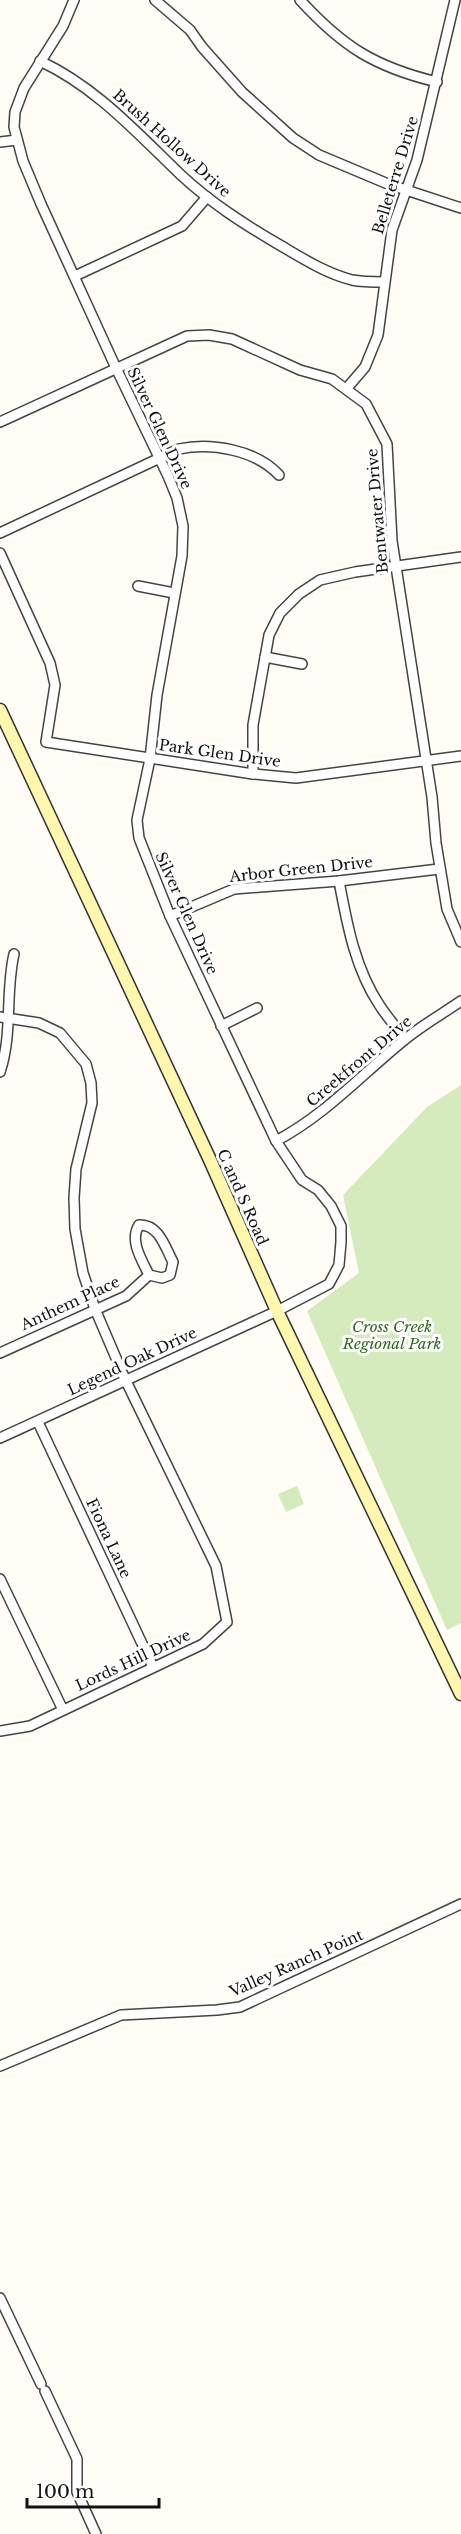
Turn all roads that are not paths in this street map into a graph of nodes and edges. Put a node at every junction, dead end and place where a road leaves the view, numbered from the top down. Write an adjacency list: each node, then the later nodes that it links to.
1 (74, 0): 5 (street, Silver Glen Drive)
2 (154, 0): 9 (street)
3 (300, 0): 6 (street)
4 (455, 0): 6 (street, Belleterre Drive)
5 (40, 61): 7 (street, Silver Glen Drive); 10 (street, Brush Hollow Drive)
6 (437, 82): 9 (street, Belleterre Drive)
7 (17, 140): 8 (street); 12 (street, Silver Glen Drive)
8 (0, 141)
9 (406, 189): 11 (street); 13 (street, Belleterre Drive)
10 (207, 197): 12 (street); 13 (street, Brush Hollow Drive)
11 (461, 208)
12 (75, 276): 14 (street, Silver Glen Drive)
13 (384, 282): 15 (street, Belleterre Drive)
14 (116, 369): 15 (street, Bentwater Drive); 16 (street, Bentwater Drive); 17 (street, Silver Glen Drive)
15 (348, 388): 22 (street, Bentwater Drive)
16 (0, 422)
17 (159, 459): 18 (street); 19 (street); 24 (street, Silver Glen Drive)
18 (279, 476)
19 (0, 532)
20 (0, 553): 29 (street, Park Glen Drive)
21 (461, 557): 22 (street)
22 (396, 568): 25 (street); 30 (street, Bentwater Drive)
23 (138, 586): 24 (street)
24 (174, 593): 29 (street, Silver Glen Drive)
25 (265, 657): 26 (street); 31 (street)
26 (302, 664)
27 (0, 710): 46 (main road, C and S Road)
28 (461, 756): 30 (street, Park Glen Drive)
29 (150, 759): 31 (street, Park Glen Drive); 34 (street, Silver Glen Drive)
30 (425, 760): 31 (street, Park Glen Drive); 32 (street, Bentwater Drive)
31 (253, 774)
32 (440, 869): 33 (street, Arbor Green Drive); 35 (street, Bentwater Drive)
33 (339, 881): 34 (street, Arbor Green Drive); 41 (street)
34 (170, 916): 40 (street, Silver Glen Drive)
35 (461, 942)
36 (14, 954): 39 (street)
37 (461, 1001): 41 (street, Creekfront Drive)
38 (257, 1008): 40 (street)
39 (5, 1018): 42 (street); 45 (street)
40 (221, 1026): 43 (street, Silver Glen Drive)
41 (405, 1039): 43 (street, Creekfront Drive)
42 (0, 1072)
43 (276, 1142): 46 (street, Silver Glen Drive)
44 (149, 1275): 44 (street, Anthem Place); 45 (street, Anthem Place)
45 (95, 1309): 48 (street, Anthem Place); 49 (street)
46 (277, 1311): 49 (street, Legend Oak Drive); 54 (main road, C and S Road)
47 (0, 1340): 48 (street)
48 (2, 1352)
49 (125, 1379): 50 (street, Legend Oak Drive); 53 (street, Lords Hill Drive)
50 (38, 1422): 51 (street, Legend Oak Drive); 53 (street, Fiona Lane)
51 (0, 1438)
52 (0, 1579): 55 (street)
53 (153, 1667): 55 (street, Lords Hill Drive)
54 (461, 1694)
55 (63, 1710): 56 (street, Lords Hill Drive)
56 (0, 1731)
57 (461, 1904): 58 (street, Valley Ranch Point)
58 (0, 2066)
59 (0, 2298): 60 (street)
60 (96, 2534)

